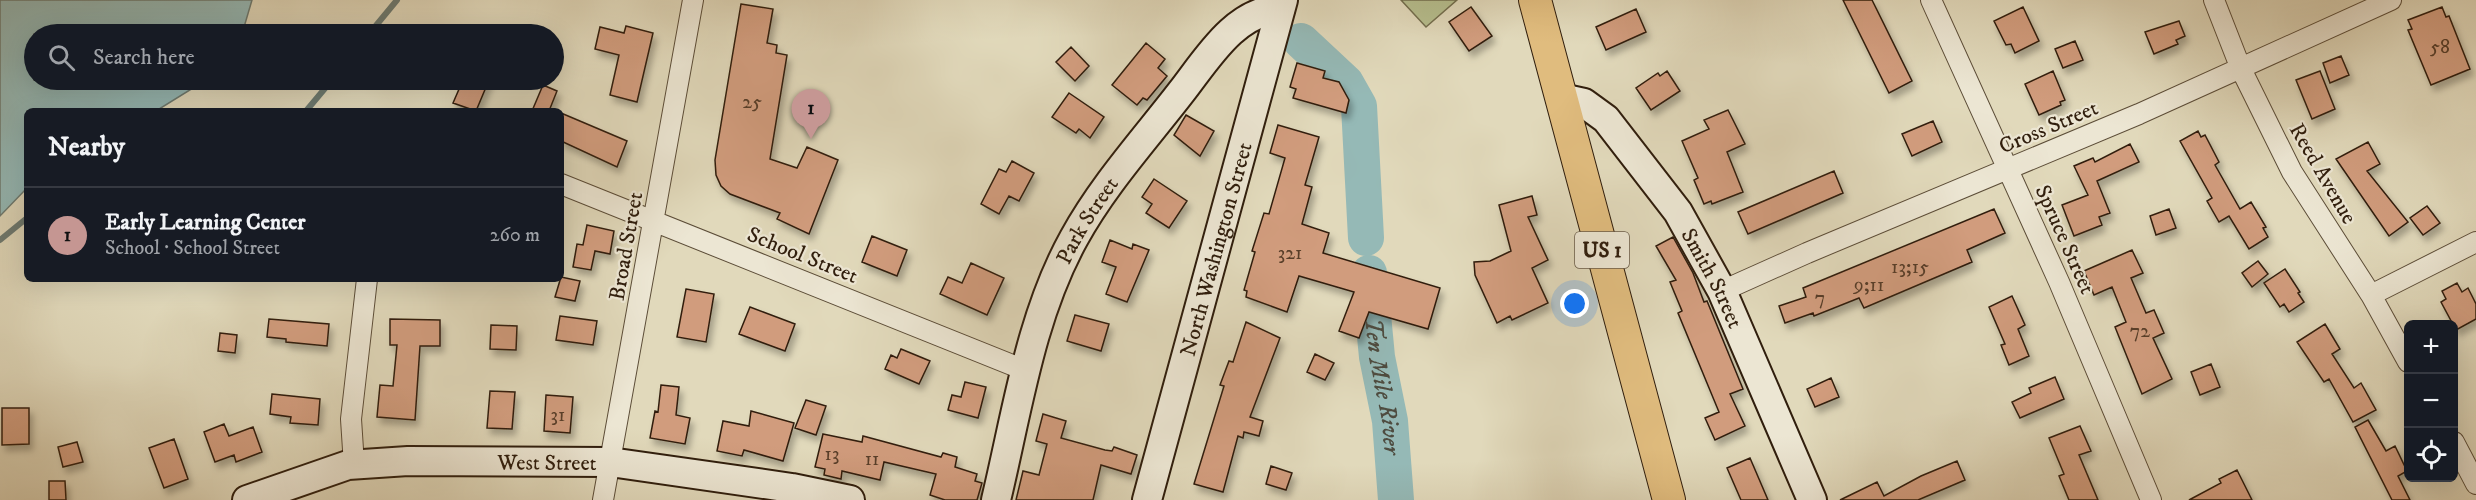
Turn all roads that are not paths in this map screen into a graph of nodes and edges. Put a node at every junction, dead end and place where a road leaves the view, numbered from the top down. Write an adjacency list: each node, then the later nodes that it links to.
1 (693, 0): 11 (street, Broad Street)
2 (1536, 0): 8 (main road, US 1)
3 (1931, 0): 9 (street, Spruce Street)
4 (2214, 0): 7 (street, Reed Avenue)
5 (2391, 0): 7 (street, Cross Street)
6 (1282, 4): 17 (street, Park Street); 27 (street, North Washington Street)
7 (2241, 69): 9 (street, Cross Street); 15 (street, Reed Avenue)
8 (1561, 98): 14 (street, Smith Street); 28 (main road, US 1)
9 (2009, 169): 14 (street, Cross Street); 30 (street, Spruce Street)
10 (564, 185): 11 (street, School Street)
11 (655, 219): 17 (street, School Street); 19 (street, Broad Street)
12 (2476, 242): 15 (street)
13 (367, 282): 20 (street)
14 (1722, 291): 29 (street, Smith Street)
15 (2371, 295): 16 (street, Reed Avenue)
16 (2404, 353)
17 (1027, 371): 26 (street, Park Street)
18 (2458, 450): 21 (street)
19 (610, 462): 20 (street, West Street); 22 (street, West Street); 24 (street, Broad Street)
20 (354, 465): 23 (street, West Street)
21 (2476, 484)
22 (820, 497): 25 (street, West Street)
23 (247, 500)
24 (603, 500)
25 (850, 500)
26 (996, 500)
27 (1147, 500)
28 (1669, 500)
29 (1812, 500)
30 (2151, 500)

